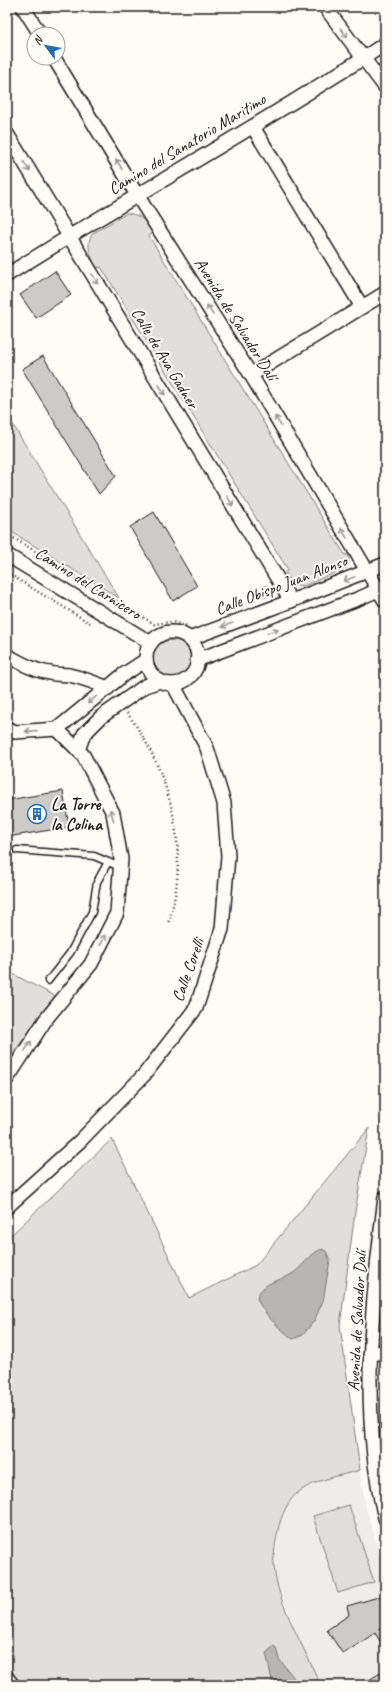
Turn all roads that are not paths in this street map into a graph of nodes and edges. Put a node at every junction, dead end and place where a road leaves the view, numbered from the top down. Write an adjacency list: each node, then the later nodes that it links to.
1 (23, 7): 3 (street)
2 (325, 7): 5 (street, one-way to 5)
3 (35, 26)
4 (385, 44): 5 (street, Camino del Sanatorio Maritimo)
5 (364, 58): 7 (street); 8 (street, Camino del Sanatorio Maritimo)
6 (59, 66): 10 (street, Avenida de Salvador Dalí, one-way to 6)
7 (385, 87)
8 (253, 127): 10 (street, Camino del Sanatorio Maritimo); 14 (street)
9 (7, 134): 11 (street, Calle de Ava Gadner, one-way to 11)
10 (137, 195): 11 (street, Camino del Sanatorio Maritimo); 15 (street, Avenida de Salvador Dalí, one-way to 10)
11 (70, 236): 12 (street, Camino del Sanatorio Maritimo); 20 (street, Calle de Ava Gadner, one-way to 20)
12 (7, 275)
13 (385, 293): 14 (street)
14 (362, 307): 15 (street)
15 (251, 375): 18 (street, Avenida de Salvador Dalí, one-way to 15)
16 (7, 554): 22 (street, Camino del Carnicero)
17 (385, 564): 18 (street, Calle Obispo Juan Alonso)
18 (368, 571): 19 (street, Avenida de Salvador Dalí); 20 (street, Calle Obispo Juan Alonso, one-way to 20)
19 (383, 593): 25 (street, one-way to 19)
20 (291, 601): 21 (street, Calle Obispo Juan Alonso, one-way to 21)
21 (191, 634): 22 (street); 25 (street)
22 (151, 643): 24 (street)
23 (7, 655): 27 (street)
24 (146, 660): 26 (street); 27 (street)
25 (197, 660): 26 (street)
26 (166, 683): 30 (street); 37 (street, Calle Corelli)
27 (108, 688): 29 (street, one-way to 29)
28 (7, 728): 29 (street, one-way to 28)
29 (56, 729): 30 (street)
30 (78, 750): 33 (street, one-way to 30)
31 (17, 850): 32 (lane)
32 (108, 862): 33 (lane); 34 (lane)
33 (120, 867): 35 (street, one-way to 33)
34 (48, 981)
35 (7, 1079)
36 (385, 1197): 39 (street, Avenida de Salvador Dalí)
37 (7, 1207)
38 (385, 1351): 39 (street)
39 (370, 1355): 40 (street, Avenida de Salvador Dalí)
40 (385, 1518)
41 (7, 1672): 42 (lane)
42 (17, 1685)

